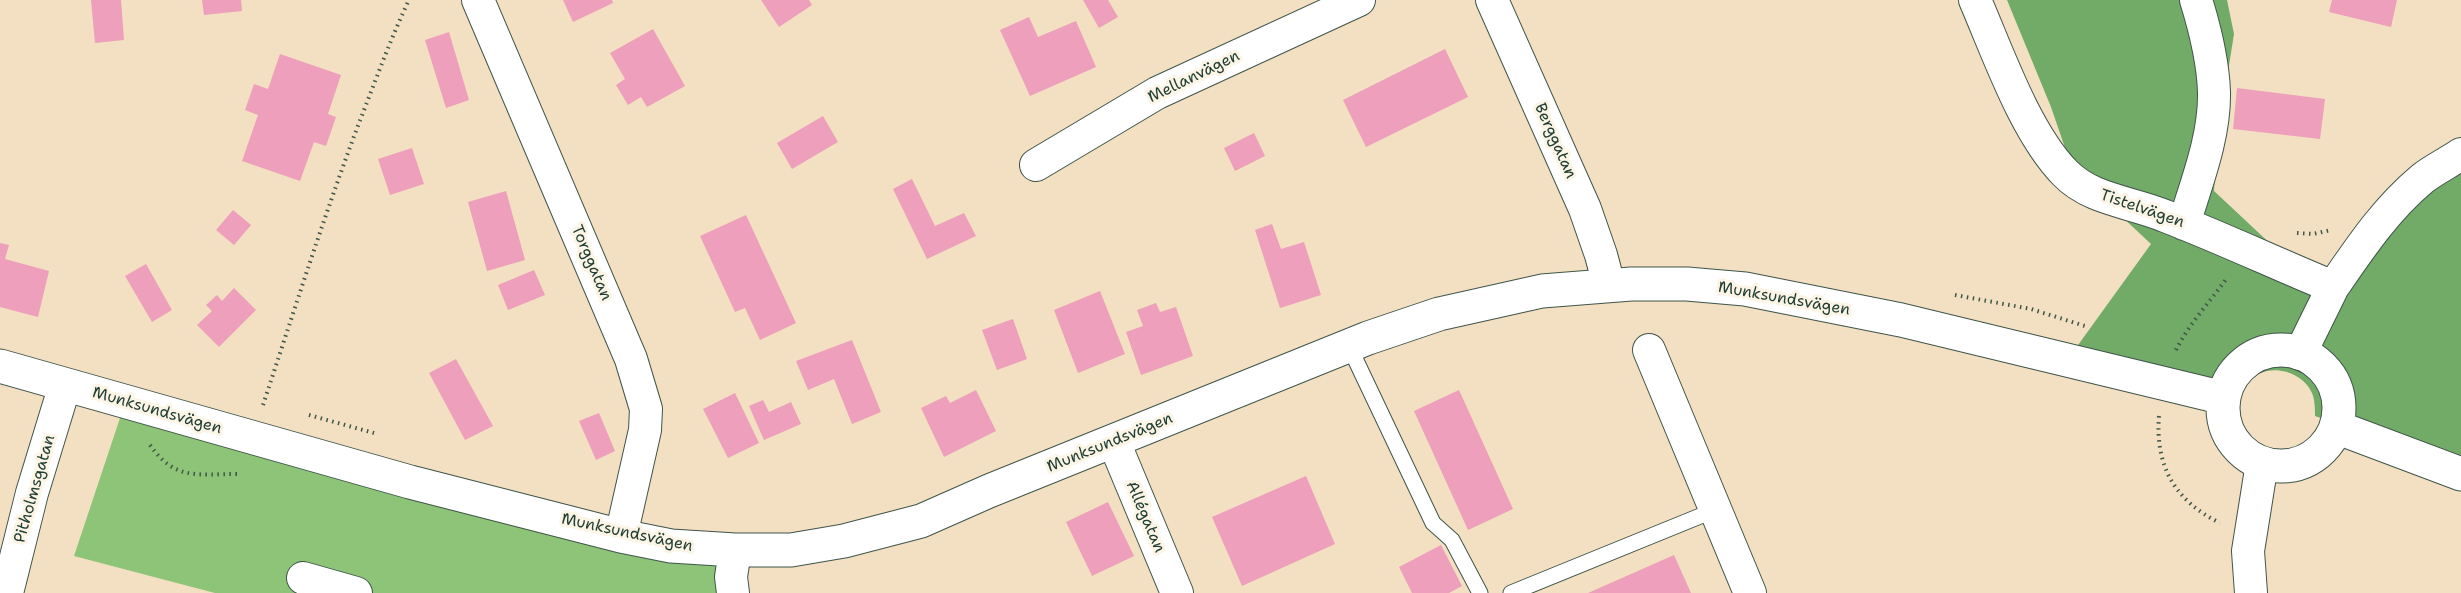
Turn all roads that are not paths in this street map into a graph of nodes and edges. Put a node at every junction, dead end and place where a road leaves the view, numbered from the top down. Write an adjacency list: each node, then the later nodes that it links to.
1 (478, 0): 22 (street, Torggatan)
2 (1359, 0): 7 (street, Mellanvägen)
3 (1492, 0): 9 (street, Berggatan)
4 (1975, 0): 8 (street, Tistelvägen)
5 (2196, 0): 8 (street)
6 (2461, 154): 10 (street)
7 (1036, 165)
8 (2184, 224): 10 (street, Tistelvägen)
9 (1609, 285): 11 (street, Munksundsvägen); 16 (street, Munksundsvägen)
10 (2333, 287): 13 (street)
11 (1349, 346): 18 (street, Munksundsvägen); 29 (lane)
12 (1649, 350): 21 (street)
13 (2300, 354): 16 (street); 17 (street)
14 (0, 366): 15 (street, Munksundsvägen)
15 (65, 385): 22 (street, Munksundsvägen); 25 (street, Pitholmsgatan)
16 (2224, 399): 19 (street)
17 (2336, 427): 19 (street); 20 (street)
18 (1114, 442): 23 (street, Munksundsvägen); 28 (street, Allégatan)
19 (2262, 463): 32 (street)
20 (2461, 474)
21 (1715, 510): 30 (lane); 31 (street)
22 (621, 536): 23 (street, Munksundsvägen)
23 (735, 550): 27 (street)
24 (303, 578): 26 (street)
25 (7, 593)
26 (356, 593)
27 (733, 593)
28 (1177, 593)
29 (1480, 593)
30 (1511, 593)
31 (1750, 593)
32 (2251, 593)

